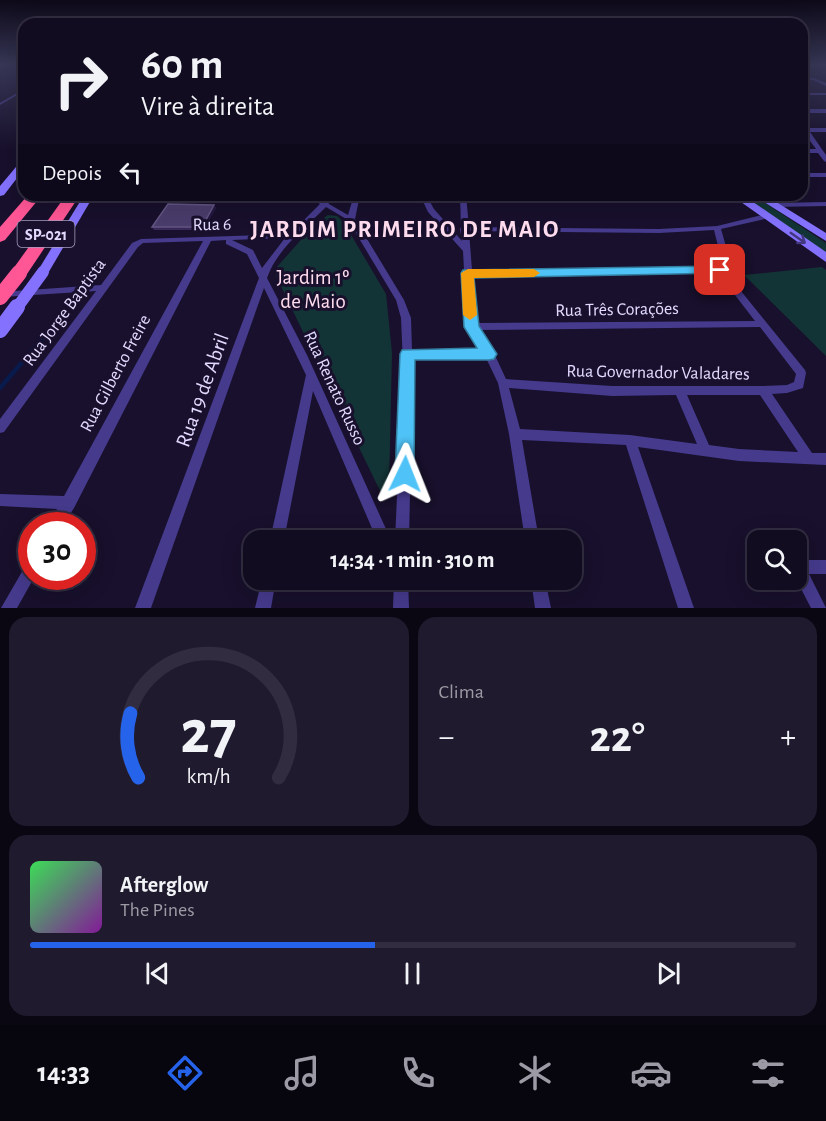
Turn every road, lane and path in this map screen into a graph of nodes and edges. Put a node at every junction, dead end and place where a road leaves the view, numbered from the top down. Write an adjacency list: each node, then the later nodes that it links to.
1 (18, 94): 4 (lane)
2 (808, 94): 3 (street)
3 (826, 94)
4 (0, 104)
5 (808, 111): 6 (street)
6 (826, 111)
7 (808, 130): 8 (street)
8 (826, 130)
9 (808, 134): 10 (street)
10 (816, 144): 11 (street); 13 (street)
11 (826, 144)
12 (808, 151): 13 (street)
13 (819, 151): 14 (street)
14 (826, 160)
15 (18, 170): 18 (main road)
16 (808, 175): 17 (street)
17 (826, 175)
18 (0, 193)
19 (30, 201): 36 (highway, SP-021)
20 (69, 201): 46 (highway, SP-021, bridge)
21 (85, 201): 49 (main road, bridge)
22 (322, 201): 28 (street)
23 (356, 201): 32 (street)
24 (426, 201): 40 (street)
25 (463, 201): 34 (street)
26 (745, 201): 31 (main road)
27 (768, 201): 30 (main road)
28 (326, 203): 32 (street); 35 (street, Rua 19 de Abril)
29 (826, 204): 30 (street)
30 (775, 205): 37 (main road)
31 (766, 216): 33 (street); 41 (main road, one-way to 41)
32 (351, 219): 50 (street)
33 (717, 228): 34 (street); 42 (street)
34 (464, 229): 40 (street)
35 (291, 236): 38 (street, Rua 6); 44 (street, Rua 19 de Abril)
36 (0, 237)
37 (826, 238)
38 (213, 240): 39 (street, Rua 6); 44 (street, Rua Renato Russo); 63 (street, Rua Gilberto Freire)
39 (135, 244): 45 (street, Rua Jorge Baptista)
40 (465, 249): 43 (street)
41 (826, 258)
42 (720, 270): 43 (street); 47 (street)
43 (468, 273): 48 (street)
44 (263, 280): 52 (street, Rua Renato Russo); 77 (street, Rua 19 de Abril)
45 (101, 288): 46 (street); 56 (street, Rua Jorge Baptista)
46 (0, 295)
47 (762, 324): 48 (street, Rua Três Corações); 55 (street, Rua Governador Valadares)
48 (472, 327): 51 (street)
49 (0, 330)
50 (407, 354): 51 (street); 67 (street)
51 (489, 354): 53 (street)
52 (310, 377): 65 (street); 66 (street, Rua Renato Russo)
53 (503, 383): 54 (street, Rua Governador Valadares); 57 (street)
54 (679, 390): 55 (street, Rua Governador Valadares); 59 (street)
55 (763, 390): 60 (street)
56 (0, 428)
57 (515, 434): 58 (street); 68 (street)
58 (630, 440): 59 (street); 81 (street)
59 (706, 451): 60 (street)
60 (809, 459): 61 (street)
61 (826, 459)
62 (0, 500): 63 (street)
63 (69, 503): 64 (street, Rua Gilberto Freire)
64 (64, 512)
65 (279, 530)
66 (380, 530)
67 (402, 530)
68 (530, 530)
69 (807, 567): 70 (street)
70 (826, 567)
71 (807, 586): 82 (street)
72 (19, 590): 76 (street)
73 (267, 590): 78 (street)
74 (401, 590): 79 (street)
75 (540, 590): 80 (street)
76 (9, 608)
77 (143, 608)
78 (263, 608)
79 (400, 608)
80 (543, 608)
81 (686, 608)
82 (819, 608)

